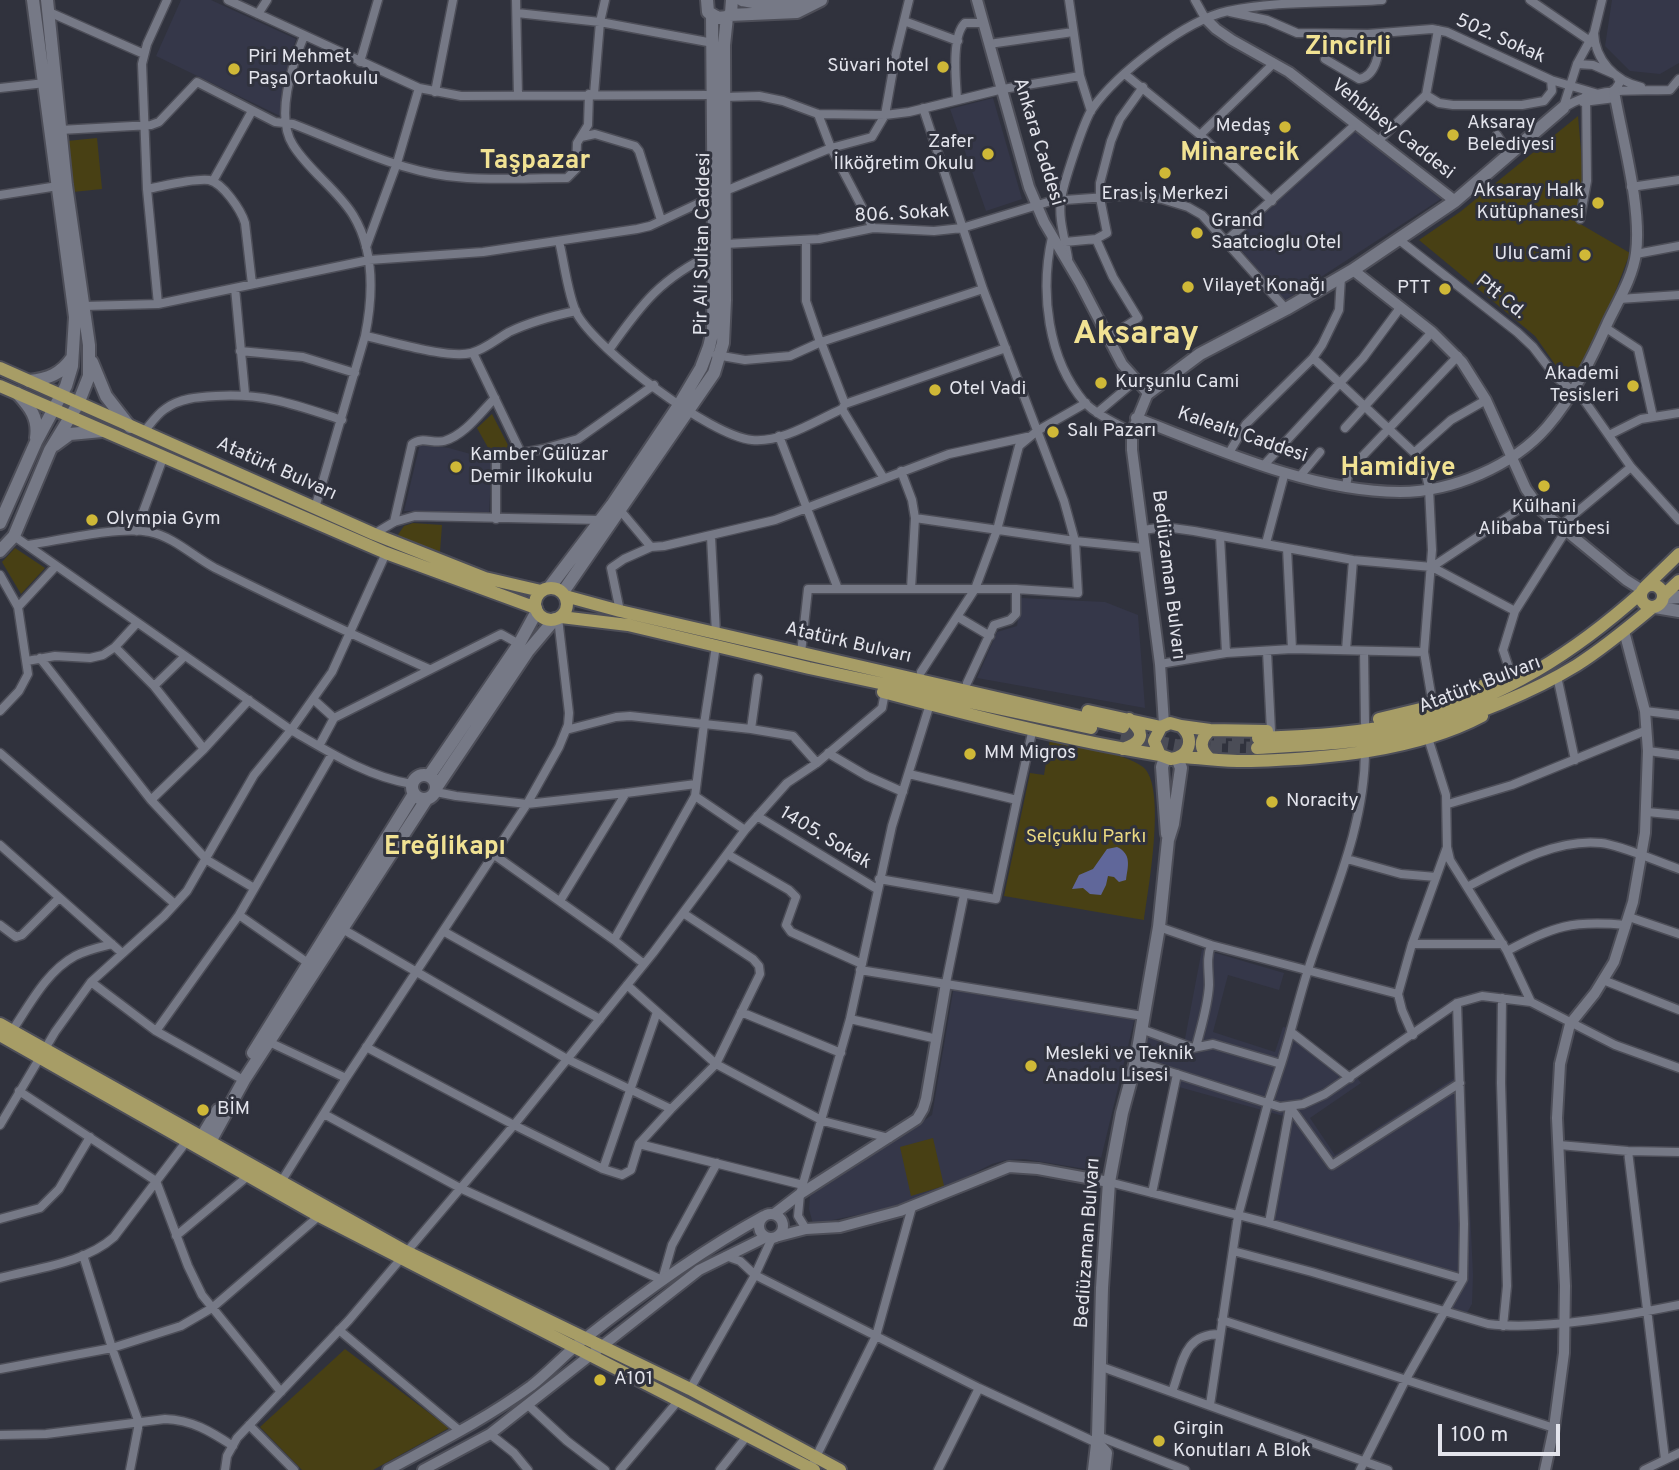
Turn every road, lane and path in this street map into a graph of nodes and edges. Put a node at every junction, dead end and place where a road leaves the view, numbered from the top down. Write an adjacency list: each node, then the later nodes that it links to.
1 (33, 0): 49 (main road)
2 (167, 0): 39 (street)
3 (228, 0): 25 (street)
4 (267, 0): 25 (street)
5 (378, 0): 41 (street)
6 (453, 0): 56 (street)
7 (516, 0): 24 (street)
8 (605, 0): 29 (street)
9 (732, 0): 26 (main road, Pir Ali Sultan Caddesi)
10 (741, 0): 11 (main road)
11 (804, 0)
12 (821, 0): 26 (main road)
13 (909, 0): 28 (street)
14 (977, 0): 30 (street, Ankara Caddesi)
15 (1069, 0): 32 (street)
16 (1195, 0): 27 (street)
17 (1382, 0): 20 (street)
18 (1530, 0): 35 (street)
19 (1600, 0): 35 (street)
20 (1270, 1): 23 (street)
21 (48, 6): 39 (street); 73 (main road)
22 (706, 6): 26 (main road); 37 (main road)
23 (1226, 11): 27 (street); 33 (street, 502. Sokak)
24 (517, 13): 29 (street); 60 (street)
25 (258, 14): 34 (street)
26 (728, 16): 61 (main road, Pir Ali Sultan Caddesi)
27 (1205, 18): 42 (street, Vehbibey Caddesi); 44 (street)
28 (904, 21): 36 (street); 69 (street)
29 (600, 22): 37 (street); 57 (street)
30 (982, 23): 36 (street); 38 (street, Ankara Caddesi)
31 (1438, 30): 33 (street, 502. Sokak); 48 (street, 502. Sokak); 59 (street)
32 (1073, 32): 38 (street); 46 (street)
33 (1381, 33): 40 (street)
34 (304, 36): 41 (street); 70 (street)
35 (1593, 40): 43 (street); 45 (street)
36 (958, 41): 63 (street)
37 (713, 43): 61 (main road)
38 (989, 44): 54 (street, Ankara Caddesi)
39 (144, 54): 71 (street)
40 (1325, 59)
41 (360, 62): 53 (street)
42 (1273, 63): 72 (street, Vehbibey Caddesi); 74 (street)
43 (1577, 64): 45 (street); 50 (street)
44 (1126, 75): 51 (street); 67 (street)
45 (1616, 75): 55 (street); 58 (street)
46 (1080, 76): 54 (street); 67 (street)
47 (1679, 79): 55 (street)
48 (1551, 80): 50 (street, 502. Sokak); 59 (street)
49 (45, 83): 52 (street); 83 (main road)
50 (1569, 86): 62 (street, 502. Sokak); 65 (street)
51 (1143, 87): 74 (street); 89 (street)
52 (0, 88)
53 (419, 88): 56 (street); 80 (street)
54 (1003, 89): 63 (street); 93 (street, Ankara Caddesi)
55 (1674, 91): 58 (street)
56 (435, 92): 60 (street)
57 (592, 94): 60 (street); 61 (street); 76 (street)
58 (1614, 94): 62 (street); 84 (street, Kalealtı Caddesi)
59 (1426, 95): 77 (street)
60 (518, 96)
61 (718, 96): 68 (street); 86 (main road, Pir Ali Sultan Caddesi); 88 (main road)
62 (1589, 96): 65 (street); 94 (street)
63 (957, 99): 64 (street)
64 (923, 108): 69 (street); 97 (street)
65 (1563, 108): 79 (main road)
66 (252, 111): 70 (street); 71 (street); 82 (street)
67 (1091, 111): 90 (street)
68 (818, 114): 69 (street); 78 (street)
69 (885, 115): 78 (street)
70 (285, 123): 80 (street); 107 (street)
71 (143, 124): 73 (street); 85 (street)
72 (1356, 124): 77 (street, Vehbibey Caddesi); 91 (street)
73 (60, 130): 120 (main road)
74 (1200, 135): 91 (street)
75 (1497, 135): 79 (street)
76 (582, 137): 80 (street); 95 (street)
77 (1378, 141): 92 (street, Vehbibey Caddesi)
78 (831, 148): 86 (street); 96 (street)
79 (1510, 155): 92 (main road)
80 (397, 163): 107 (street)
81 (1679, 180): 84 (street)
82 (213, 181): 85 (street); 114 (street)
83 (58, 186): 87 (street); 136 (main road)
84 (1631, 187): 109 (street, Kalealtı Caddesi)
85 (147, 189): 119 (street)
86 (725, 191): 88 (street); 105 (main road, Pir Ali Sultan Caddesi)
87 (0, 195)
88 (712, 197): 95 (street); 108 (main road)
89 (1100, 198): 90 (street, 806. Sokak); 99 (street); 103 (street, 806. Sokak)
90 (1060, 200): 93 (street, 806. Sokak); 104 (street)
91 (1272, 201): 103 (street)
92 (1455, 201): 101 (main road)
93 (1036, 204): 97 (street, 806. Sokak); 98 (street, Ankara Caddesi)
94 (1580, 219)
95 (661, 220): 102 (street)
96 (873, 228): 97 (street, 806. Sokak); 100 (street, 806. Sokak)
97 (962, 228): 116 (street)
98 (1052, 237): 111 (street, Ankara Caddesi); 152 (street)
99 (1096, 239): 104 (street); 127 (street)
100 (806, 240): 105 (street, 806. Sokak); 128 (street)
101 (1398, 240): 112 (main road); 145 (street, Ptt Cd.)
102 (559, 241): 110 (street); 123 (street)
103 (1226, 241): 122 (street, 806. Sokak)
104 (1065, 242): 111 (street)
105 (725, 244): 134 (main road, Pir Ali Sultan Caddesi)
106 (1679, 246): 109 (street)
107 (366, 247): 110 (street)
108 (714, 253): 130 (street); 134 (main road)
109 (1636, 254): 118 (street, Kalealtı Caddesi)
110 (369, 261): 114 (street); 126 (street)
111 (1069, 264): 127 (street, Ankara Caddesi)
112 (1353, 270): 113 (main road); 121 (street)
113 (1341, 277): 122 (main road); 137 (street)
114 (252, 284): 115 (street)
115 (234, 288): 119 (street); 131 (street)
116 (984, 289): 128 (street); 129 (street)
117 (1679, 295): 118 (street)
118 (1619, 299): 124 (street, Kalealtı Caddesi)
119 (158, 304): 120 (street)
120 (84, 306): 133 (main road)
121 (1400, 308): 125 (street); 142 (street)
122 (1286, 309): 147 (main road)
123 (576, 311): 130 (street); 132 (street)
124 (1606, 328): 145 (street, Kalealtı Caddesi); 161 (street)
125 (1432, 332): 135 (street); 155 (street)
126 (365, 336): 132 (street); 139 (street)
127 (1109, 337): 140 (street, Ankara Caddesi)
128 (821, 342): 134 (street); 154 (street)
129 (1006, 348): 154 (street); 167 (street)
130 (609, 350): 143 (street)
131 (240, 351): 139 (street); 148 (street)
132 (473, 353): 150 (street)
133 (89, 354): 153 (main road); 164 (main road)
134 (713, 354): 156 (main road)
135 (1458, 356): 151 (street); 166 (street)
136 (72, 358): 141 (main road); 149 (main road)
137 (1312, 358): 142 (street); 179 (street)
138 (0, 369): 141 (main road, Atatürk Bulvarı)
139 (355, 373): 163 (street)
140 (1135, 380): 147 (street, Ankara Caddesi); 159 (street)
141 (29, 381): 149 (main road, Atatürk Bulvarı)
142 (1339, 383): 155 (street); 182 (street)
143 (654, 385): 156 (street); 178 (street)
144 (0, 386): 146 (main road, Atatürk Bulvarı)
145 (1572, 391): 171 (street, Ptt Cd.); 180 (street, Kalealtı Caddesi)
146 (16, 393): 157 (main road, Atatürk Bulvarı); 174 (main road)
147 (1148, 393): 162 (street)
148 (244, 394): 163 (street); 170 (street)
149 (61, 395): 153 (main road, Atatürk Bulvarı); 157 (main road)
150 (495, 398): 178 (street); 197 (street)
151 (1486, 400): 177 (street); 180 (street)
152 (1086, 403): 159 (street); 167 (street)
153 (78, 404): 160 (main road); 164 (main road, Atatürk Bulvarı)
154 (844, 407): 172 (street); 187 (street)
155 (1365, 407): 165 (street); 166 (street)
156 (684, 408): 172 (street); 192 (main road)
157 (55, 410): 160 (main road, Atatürk Bulvarı); 174 (main road)
158 (1679, 413): 161 (street)
159 (1097, 414): 169 (street)
160 (70, 417): 168 (main road, Atatürk Bulvarı); 175 (main road)
161 (1653, 417): 171 (street)
162 (1136, 418): 169 (street); 179 (street, Kalealtı Caddesi)
163 (342, 420): 193 (street)
164 (130, 427): 170 (main road, Atatürk Bulvarı)
165 (1345, 428)
166 (1388, 428): 177 (street); 188 (street)
167 (1037, 430): 173 (street); 208 (street)
168 (102, 431): 175 (main road); 181 (main road, Atatürk Bulvarı)
169 (1132, 432): 202 (street, Bediüzaman Bulvarı)
170 (143, 433): 193 (main road, Atatürk Bulvarı)
171 (1609, 435): 183 (street, Ptt Cd.)
172 (779, 436): 191 (street)
173 (1027, 437): 184 (street); 201 (street)
174 (36, 442): 198 (main road)
175 (50, 450): 205 (main road)
176 (1320, 452): 186 (street)
177 (1415, 452): 189 (street)
178 (521, 453): 195 (street)
179 (1229, 453): 182 (street, Kalealtı Caddesi)
180 (1511, 457): 189 (street, Kalealtı Caddesi); 190 (street)
181 (163, 458): 203 (street); 215 (main road, Atatürk Bulvarı)
182 (1264, 465): 185 (street, Kalealtı Caddesi)
183 (1631, 467): 196 (street, Ptt Cd.); 200 (street)
184 (901, 471): 187 (street); 194 (street)
185 (1285, 472): 186 (street, Kalealtı Caddesi); 209 (street)
186 (1300, 476): 188 (street, Kalealtı Caddesi)
187 (884, 477): 191 (street)
188 (1346, 486): 189 (street, Kalealtı Caddesi)
189 (1429, 488): 219 (street)
190 (1533, 500): 200 (street); 219 (street)
191 (807, 506): 207 (street); 223 (street)
192 (616, 507): 199 (main road); 211 (street)
193 (315, 508): 204 (main road, Atatürk Bulvarı)
194 (915, 518): 201 (street); 224 (street)
195 (496, 519): 197 (street); 199 (street)
196 (1679, 520)
197 (394, 522): 204 (street)
198 (0, 523)
199 (605, 523): 222 (main road); 228 (main road)
200 (1562, 529): 227 (street); 234 (street)
201 (997, 530): 208 (street); 225 (street)
202 (1143, 530): 206 (street); 212 (street, Bediüzaman Bulvarı)
203 (136, 531): 210 (street); 240 (street)
204 (374, 534): 222 (main road, Atatürk Bulvarı)
205 (14, 536): 210 (street); 214 (main road)
206 (1220, 536): 209 (street); 250 (street)
207 (710, 537): 211 (street); 242 (street)
208 (1074, 541): 212 (street); 226 (street)
209 (1266, 543): 213 (street)
210 (27, 545): 218 (street)
211 (651, 547): 233 (street)
212 (1144, 548): 255 (street, Bediüzaman Bulvarı)
213 (1287, 548): 217 (street); 245 (street)
214 (0, 551)
215 (386, 553): 232 (main road, Atatürk Bulvarı); 240 (street)
216 (1679, 554): 227 (main road, Atatürk Bulvarı)
217 (1353, 560): 219 (street); 246 (street)
218 (57, 566): 231 (street); 238 (street)
219 (1432, 567): 234 (street); 249 (street)
220 (0, 575): 231 (street)
221 (1679, 581): 230 (main road, Atatürk Bulvarı)
222 (545, 589): 228 (main road); 232 (main road)
223 (838, 589): 224 (street); 253 (street)
224 (911, 589): 225 (street)
225 (975, 589): 226 (street); 236 (street)
226 (1016, 589): 241 (street)
227 (1643, 590): 230 (main road); 230 (main road); 256 (main road, Atatürk Bulvarı)
228 (564, 594): 233 (main road, Atatürk Bulvarı); 237 (main road)
229 (1679, 597): 230 (main road)
230 (1659, 602): 235 (main road); 239 (main road, Atatürk Bulvarı)
231 (18, 607): 254 (street)
232 (537, 610): 237 (main road); 243 (main road)
233 (620, 611): 242 (main road, Atatürk Bulvarı)
234 (1515, 611): 259 (street)
235 (1679, 611)
236 (958, 617): 241 (street); 258 (street)
237 (558, 618): 242 (main road, Atatürk Bulvarı); 281 (street); 302 (main road)
238 (137, 623): 244 (street); 251 (street)
239 (1624, 631): 260 (main road, Atatürk Bulvarı); 270 (street)
240 (350, 634): 257 (street); 265 (street)
241 (990, 636): 262 (street)
242 (716, 640): 253 (main road, Atatürk Bulvarı); 274 (street)
243 (519, 644): 257 (street); 300 (main road)
244 (115, 647): 252 (street); 263 (street)
245 (1292, 649): 246 (street); 247 (street)
246 (1346, 650): 248 (street)
247 (1267, 651): 250 (street); 284 (street)
248 (1364, 651): 249 (street); 273 (street)
249 (1424, 652): 268 (street)
250 (1226, 653): 255 (street)
251 (186, 656): 263 (street); 266 (street)
252 (40, 658): 254 (street); 306 (street)
253 (808, 659): 258 (main road); 264 (main road); 277 (main road, Atatürk Bulvarı)
254 (27, 661): 269 (street)
255 (1160, 664): 275 (street, Bediüzaman Bulvarı)
256 (1542, 668): 259 (main road); 260 (main road, Atatürk Bulvarı)
257 (429, 669): 272 (street)
258 (921, 672): 262 (main road)
259 (1511, 674): 268 (main road)
260 (1557, 676): 285 (main road); 297 (street)
261 (758, 678): 279 (street)
262 (967, 683): 277 (main road)
263 (154, 685): 287 (street)
264 (886, 692): 267 (main road); 293 (street)
265 (313, 699): 272 (street); 280 (street)
266 (248, 700): 280 (street); 287 (street)
267 (930, 704): 278 (main road); 299 (street)
268 (1433, 706): 273 (main road)
269 (0, 711)
270 (1646, 711): 271 (street); 283 (street)
271 (1679, 715)
272 (334, 718): 286 (street)
273 (1365, 723): 284 (main road)
274 (704, 724): 279 (street); 281 (street); 301 (street)
275 (1162, 726): 276 (main road); 277 (main road); 295 (main road)
276 (1181, 726): 282 (main road); 295 (main road)
277 (1124, 727): 288 (main road)
278 (1033, 728): 288 (main road); 307 (street)
279 (751, 729): 298 (street)
280 (291, 730): 286 (street); 320 (street)
281 (566, 730): 308 (street)
282 (1210, 730): 284 (main road); 296 (main road)
283 (1647, 730): 290 (street); 297 (street)
284 (1271, 731)
285 (1428, 738): 289 (main road); 309 (street)
286 (319, 746): 292 (street)
287 (204, 749): 306 (street)
288 (1123, 749): 295 (main road)
289 (1365, 751): 296 (main road); 319 (street)
290 (1648, 751): 294 (street); 310 (street)
291 (0, 753): 329 (street)
292 (332, 754): 302 (street); 325 (street)
293 (828, 754): 298 (street); 303 (street)
294 (1679, 755)
295 (1171, 757): 296 (main road); 335 (main road, Bediüzaman Bulvarı)
296 (1210, 759)
297 (1575, 760): 309 (street)
298 (817, 763): 311 (street)
299 (909, 774): 303 (street); 307 (street)
300 (429, 776): 302 (main road); 302 (main road)
301 (696, 785): 304 (street); 305 (street)
302 (425, 792): 308 (street); 334 (main road)
303 (903, 792): 323 (street)
304 (626, 793): 308 (street); 328 (street)
305 (695, 796): 313 (street); 338 (street)
306 (151, 800): 320 (street)
307 (1017, 800): 326 (street)
308 (527, 804): 316 (street)
309 (1448, 804): 315 (street)
310 (1647, 812): 312 (street); 318 (street)
311 (757, 816): 313 (street); 323 (street, 1405. Sokak)
312 (1679, 816)
313 (745, 830): 317 (street)
314 (0, 845): 327 (street)
315 (1447, 847): 322 (street); 324 (street)
316 (493, 854): 328 (street); 336 (street)
317 (727, 854): 330 (street); 346 (street)
318 (1641, 856): 321 (street); 324 (street); 332 (street)
319 (1347, 859): 322 (street); 347 (street)
320 (207, 860): 325 (street); 329 (street)
321 (1679, 869)
322 (1436, 877): 339 (street)
323 (878, 884): 326 (street); 346 (street)
324 (1467, 887): 342 (street)
325 (254, 888): 331 (street)
326 (964, 895): 351 (street)
327 (59, 898): 333 (street); 340 (street)
328 (560, 901): 338 (street)
329 (175, 904): 343 (street)
330 (683, 913): 345 (street); 359 (street)
331 (239, 915): 344 (street); 365 (street)
332 (1627, 921): 337 (street); 342 (street); 349 (street)
333 (0, 925)
334 (337, 927): 344 (main road); 348 (street); 370 (main road)
335 (1159, 927): 341 (street); 362 (main road, Bediüzaman Bulvarı)
336 (443, 931): 348 (street); 360 (street)
337 (1679, 934)
338 (614, 940): 345 (street)
339 (1412, 943): 342 (street); 353 (street)
340 (112, 944): 343 (street); 367 (street)
341 (1211, 945): 347 (street); 372 (street)
342 (1505, 948): 355 (street)
343 (122, 953): 350 (street)
344 (307, 963): 381 (main road)
345 (644, 964): 352 (street)
346 (861, 967): 351 (street); 361 (street)
347 (1307, 972): 353 (street); 366 (street)
348 (415, 973): 371 (street); 375 (street)
349 (1603, 980): 357 (street); 364 (street)
350 (91, 982): 365 (street); 373 (street)
351 (946, 983): 362 (street); 369 (street)
352 (627, 985): 358 (street); 360 (street)
353 (1398, 994): 368 (street)
354 (1502, 998): 355 (street); 356 (street); 433 (street)
355 (1531, 1002): 364 (street)
356 (1457, 1003): 368 (street); 384 (street)
357 (1679, 1010)
358 (657, 1012): 377 (street); 385 (street)
359 (741, 1012): 374 (street); 377 (street)
360 (600, 1019): 375 (street)
361 (850, 1019): 369 (street); 374 (street)
362 (1142, 1022): 372 (street); 376 (main road, Bediüzaman Bulvarı)
363 (0, 1024): 367 (main road)
364 (1570, 1024): 379 (street); 398 (street)
365 (156, 1031): 381 (street)
366 (1291, 1032): 378 (street); 383 (street)
367 (6, 1033): 373 (main road)
368 (1413, 1035): 383 (street)
369 (937, 1039): 395 (street)
370 (270, 1042): 382 (street); 396 (main road)
371 (366, 1047): 382 (street); 393 (street)
372 (1196, 1047): 378 (street)
373 (43, 1053): 386 (street); 396 (main road)
374 (841, 1054): 391 (street)
375 (568, 1059): 385 (street); 393 (street)
376 (1136, 1062): 380 (street); 406 (main road, Bediüzaman Bulvarı)
377 (716, 1064): 389 (street); 391 (street)
378 (1281, 1064): 387 (street)
379 (1679, 1068)
380 (1177, 1074): 387 (street); 409 (street)
381 (238, 1077): 396 (main road)
382 (346, 1078): 390 (street)
383 (1350, 1078): 388 (street)
384 (1460, 1083): 388 (street); 425 (street)
385 (629, 1089): 389 (street); 402 (street)
386 (19, 1091): 392 (street); 394 (street)
387 (1268, 1103): 388 (street); 413 (street)
388 (1290, 1107): 415 (street)
389 (671, 1109): 397 (street)
390 (324, 1114): 405 (street); 407 (street)
391 (823, 1121): 395 (street); 408 (street)
392 (0, 1125)
393 (514, 1125): 402 (street); 407 (street)
394 (90, 1137): 404 (street); 414 (street)
395 (888, 1138): 408 (street)
396 (200, 1144): 403 (main road); 404 (street); 405 (main road)
397 (639, 1144): 401 (street); 402 (street)
398 (1559, 1145): 399 (street); 432 (street)
399 (1628, 1151): 400 (street); 429 (street)
400 (1679, 1152)
401 (717, 1163): 408 (street); 426 (street)
402 (603, 1169)
403 (248, 1175): 411 (main road); 417 (street)
404 (156, 1181): 417 (street); 421 (street)
405 (281, 1182): 420 (main road)
406 (1109, 1182): 409 (street); 410 (street); 442 (main road, Bediüzaman Bulvarı)
407 (460, 1188): 420 (street); 426 (street)
408 (801, 1190): 412 (street); 416 (street)
409 (1152, 1194): 413 (street)
410 (912, 1207): 416 (street); 436 (street)
411 (318, 1216): 420 (main road); 428 (street)
412 (773, 1216): 416 (street); 418 (street); 418 (street); 426 (street)
413 (1238, 1216): 415 (street); 419 (street)
414 (0, 1219)
415 (1269, 1223): 425 (street)
416 (806, 1229): 418 (street)
417 (176, 1236): 428 (street)
418 (772, 1237): 422 (street); 423 (street)
419 (1233, 1251): 430 (street); 431 (street)
420 (403, 1254): 434 (street); 437 (main road); 440 (main road)
421 (83, 1255): 424 (street); 439 (street)
422 (726, 1256): 423 (street); 438 (street)
423 (755, 1275): 436 (street); 446 (street)
424 (0, 1278)
425 (1463, 1279): 430 (street)
426 (662, 1280): 437 (street)
427 (1679, 1305): 429 (street)
428 (212, 1308): 439 (street); 447 (street)
429 (1648, 1311): 432 (street); 462 (street)
430 (1444, 1312): 433 (street); 444 (street)
431 (1222, 1320): 435 (street); 444 (street)
432 (1564, 1322): 433 (street); 454 (street)
433 (1503, 1326)
434 (339, 1330): 447 (street); 455 (street)
435 (1220, 1334): 448 (street); 451 (street)
436 (876, 1336): 445 (street); 464 (street)
437 (585, 1338): 438 (main road); 440 (street)
438 (603, 1347): 441 (street); 446 (main road)
439 (112, 1348): 443 (street); 452 (street)
440 (573, 1348): 441 (main road); 455 (street)
441 (590, 1357): 449 (main road); 450 (street)
442 (1102, 1367): 448 (street); 459 (main road, Bediüzaman Bulvarı)
443 (0, 1369)
444 (1406, 1379): 454 (street); 463 (street)
445 (979, 1388): 459 (street); 475 (street)
446 (690, 1390): 464 (main road)
447 (281, 1392): 453 (street)
448 (1172, 1392): 451 (street)
449 (678, 1401): 458 (main road); 472 (street)
450 (528, 1405): 456 (street); 471 (street)
451 (1210, 1405): 463 (street)
452 (139, 1423): 457 (street); 460 (street); 465 (street)
453 (249, 1425): 460 (street); 467 (street)
454 (1554, 1428): 481 (street)
455 (460, 1431): 468 (street)
456 (490, 1434): 469 (street); 470 (street)
457 (0, 1435)
458 (747, 1436): 464 (main road); 473 (street)
459 (1098, 1440): 476 (main road); 477 (main road); 478 (street)
460 (233, 1446): 466 (street)
461 (1679, 1453): 462 (street)
462 (1665, 1459): 482 (street)
463 (1364, 1461): 479 (street); 480 (street)
464 (813, 1465): 474 (main road)
465 (131, 1470)
466 (225, 1470)
467 (294, 1470)
468 (388, 1470)
469 (423, 1470)
470 (528, 1470)
471 (605, 1470)
472 (620, 1470)
473 (720, 1470)
474 (840, 1470)
475 (938, 1470)
476 (1094, 1470)
477 (1104, 1470)
478 (1185, 1470)
479 (1360, 1470)
480 (1388, 1470)
481 (1545, 1470)
482 (1644, 1470)

